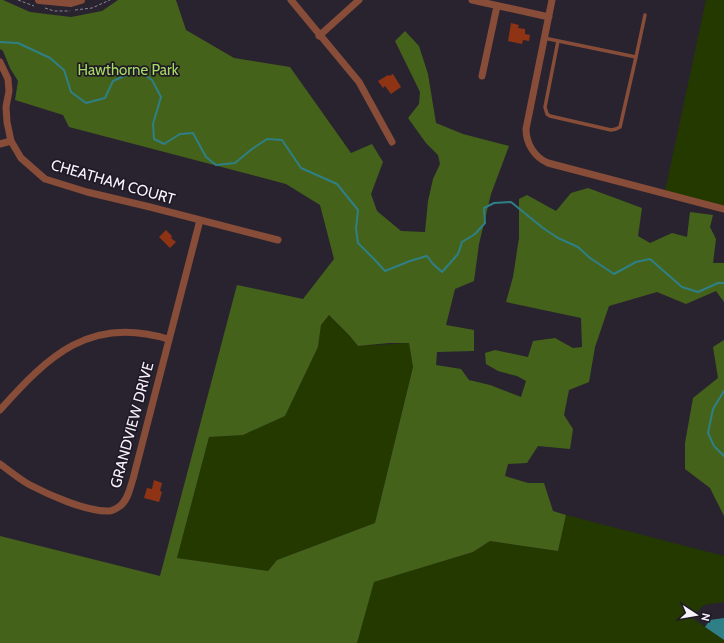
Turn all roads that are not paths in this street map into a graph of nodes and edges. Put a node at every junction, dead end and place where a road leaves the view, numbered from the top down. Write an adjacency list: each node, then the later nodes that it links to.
1 (39, 0): 2 (street)
2 (80, 0)
3 (291, 0): 10 (street)
4 (359, 0): 10 (street)
5 (472, 0): 7 (street)
6 (552, 0): 9 (street)
7 (497, 6): 9 (street); 15 (street)
8 (645, 15): 13 (lane)
9 (549, 17): 11 (street)
10 (320, 36): 17 (street)
11 (544, 38): 12 (lane); 19 (street)
12 (558, 41): 13 (lane); 13 (lane)
13 (636, 57)
14 (0, 62): 16 (street, CHEATHAM COURT)
15 (482, 76)
16 (11, 141): 18 (street); 20 (street, CHEATHAM COURT)
17 (392, 142)
18 (0, 144)
19 (724, 208)
20 (200, 220): 21 (street, CHEATHAM COURT); 22 (street, GRANDVIEW DRIVE)
21 (278, 240)
22 (168, 340): 23 (street); 24 (street, GRANDVIEW DRIVE)
23 (0, 410)
24 (0, 464)

